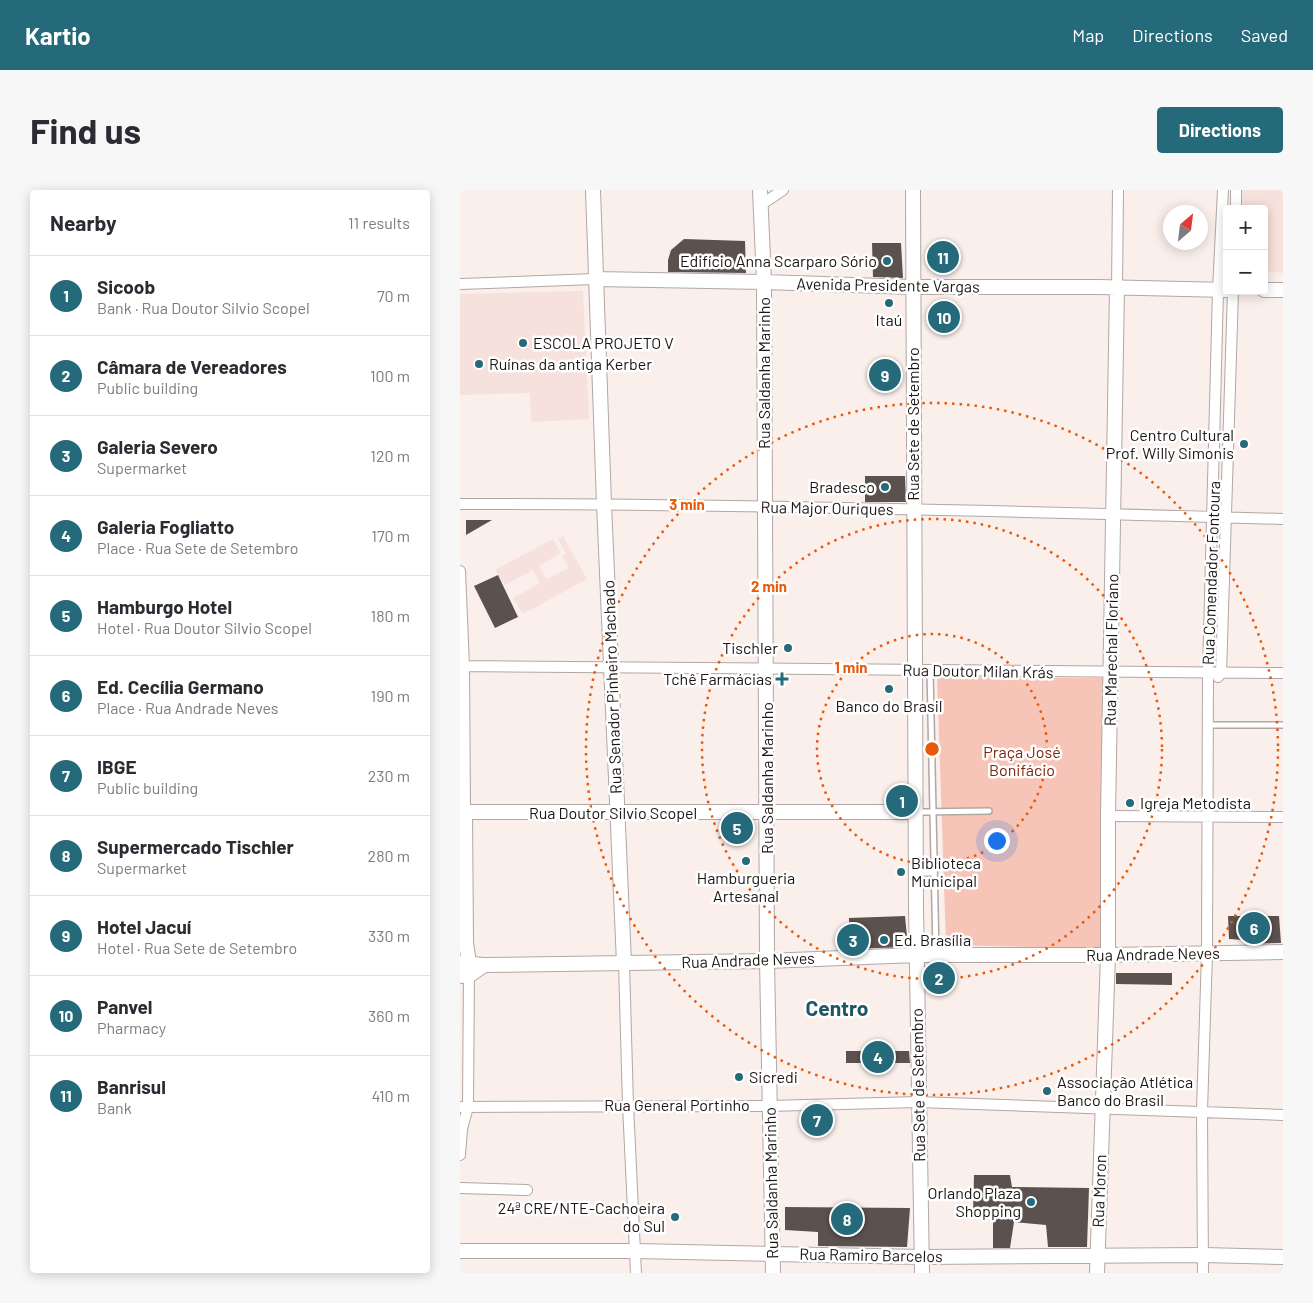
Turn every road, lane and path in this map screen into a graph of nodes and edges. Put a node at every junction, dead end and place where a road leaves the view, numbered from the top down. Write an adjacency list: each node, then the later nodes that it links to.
1 (593, 190): 9 (street, Rua Senador Pinheiro Machado)
2 (783, 190): 7 (street)
3 (913, 190): 12 (street, Rua Sete de Setembro)
4 (1118, 190): 13 (street, Rua Marechal Floriano)
5 (1223, 190): 14 (street, Rua Comendador Fontoura)
6 (1236, 190): 8 (street)
7 (761, 197): 10 (street, Rua Saldanha Marinho)
8 (1236, 205)
9 (595, 279): 10 (street, Avenida Presidente Vargas); 11 (street, Avenida Presidente Vargas); 23 (street, Rua Senador Pinheiro Machado)
10 (764, 282): 12 (street, Avenida Presidente Vargas); 24 (street, Rua Saldanha Marinho)
11 (460, 284)
12 (912, 287): 13 (street, Avenida Presidente Vargas); 25 (street, Rua Sete de Setembro)
13 (1117, 288): 14 (street, Avenida Presidente Vargas); 26 (street, Rua Marechal Floriano)
14 (1222, 290): 18 (street, Rua Comendador Fontoura)
15 (1268, 290): 16 (street)
16 (1283, 290)
17 (1233, 295): 19 (street, Rua Comendador Fontoura)
18 (1217, 349): 19 (street); 20 (street, Rua Comendador Fontoura)
19 (1231, 350): 21 (street, Rua Comendador Fontoura)
20 (1216, 404): 21 (street); 27 (street, Rua Comendador Fontoura)
21 (1229, 405): 28 (street, Rua Comendador Fontoura)
22 (460, 504): 23 (street, Rua Major Ouriques)
23 (604, 504): 24 (street, Rua Major Ouriques); 37 (street, Rua Senador Pinheiro Machado)
24 (764, 508): 25 (street, Rua Major Ouriques); 38 (street, Rua Saldanha Marinho)
25 (914, 510): 26 (street, Rua Major Ouriques); 35 (street, Rua Sete de Setembro)
26 (1113, 515): 27 (street, Rua Major Ouriques); 40 (street, Rua Marechal Floriano)
27 (1214, 517): 28 (street, Rua Major Ouriques); 30 (street, Rua Comendador Fontoura)
28 (1226, 518): 29 (street, Rua Major Ouriques); 31 (street, Rua Comendador Fontoura)
29 (1283, 519)
30 (1212, 557): 31 (street); 33 (street, Rua Comendador Fontoura)
31 (1224, 558): 34 (street, Rua Comendador Fontoura)
32 (460, 572): 36 (street)
33 (1210, 619): 34 (street); 41 (street, Rua Comendador Fontoura)
34 (1222, 619): 42 (street, Rua Comendador Fontoura)
35 (915, 664): 38 (street, Rua Doutor Milan Krás); 39 (street, Rua Doutor Milan Krás); 45 (street, Rua Sete de Setembro)
36 (464, 666): 37 (street, Rua Doutor Milan Krás); 50 (street)
37 (611, 668): 38 (street, Rua Doutor Milan Krás); 54 (street, Rua Senador Pinheiro Machado)
38 (766, 669): 51 (street, Rua Saldanha Marinho)
39 (930, 670): 40 (street, Rua Doutor Milan Krás); 46 (lane)
40 (1110, 672): 41 (street, Rua Doutor Milan Krás); 55 (street, Rua Marechal Floriano)
41 (1208, 673): 42 (street, Rua Doutor Milan Krás); 44 (street, Rua Comendador Fontoura)
42 (1221, 673): 43 (street, Rua Doutor Milan Krás); 44 (street, Rua Comendador Fontoura)
43 (1283, 674)
44 (1209, 687): 47 (street, Rua Comendador Fontoura)
45 (915, 724): 46 (lane); 52 (street, Rua Sete de Setembro)
46 (931, 724): 53 (lane)
47 (1209, 725): 48 (lane); 56 (street, Rua Comendador Fontoura)
48 (1283, 725)
49 (989, 811): 53 (lane)
50 (463, 812): 54 (street, Rua Doutor Silvio Scopel); 66 (street)
51 (767, 812): 52 (street, Rua Doutor Silvio Scopel); 54 (street, Rua Doutor Silvio Scopel); 65 (street, Rua Saldanha Marinho)
52 (916, 812): 53 (lane); 59 (street, Rua Sete de Setembro)
53 (933, 812): 58 (lane)
54 (617, 813): 67 (street, Rua Senador Pinheiro Machado)
55 (1108, 816): 56 (street); 64 (street, Rua Marechal Floriano)
56 (1208, 817): 57 (street); 61 (street, Rua Comendador Fontoura)
57 (1283, 817)
58 (934, 872): 59 (lane); 63 (lane)
59 (916, 873): 62 (street, Rua Sete de Setembro)
60 (1283, 952): 61 (street, Rua Andrade Neves)
61 (1207, 953): 64 (street, Rua Andrade Neves); 73 (street, Rua Comendador Fontoura)
62 (916, 955): 63 (street, Rua Andrade Neves); 65 (street, Rua Andrade Neves); 68 (street, Rua Sete de Setembro)
63 (936, 955): 64 (street, Rua Andrade Neves)
64 (1108, 955): 72 (street, Rua Marechal Floriano)
65 (767, 961): 67 (street, Rua Andrade Neves); 70 (street, Rua Saldanha Marinho)
66 (464, 962): 67 (street, Rua Andrade Neves); 71 (street)
67 (624, 963): 69 (street, Rua Senador Pinheiro Machado)
68 (918, 1102): 70 (street, Rua General Portinho); 72 (street, Rua General Portinho); 83 (street, Rua Sete de Setembro)
69 (628, 1105): 70 (street, Rua General Portinho); 71 (street, Rua General Portinho); 80 (street, Rua Senador Pinheiro Machado)
70 (769, 1106): 81 (street, Rua Saldanha Marinho)
71 (464, 1107): 75 (street)
72 (1102, 1109): 73 (street, Rua General Portinho); 84 (street, Rua Moron)
73 (1202, 1111): 74 (street, Rua General Portinho); 82 (street, Rua Comendador Fontoura)
74 (1283, 1115)
75 (461, 1126): 76 (street)
76 (460, 1155)
77 (460, 1188): 78 (street)
78 (527, 1190)
79 (460, 1251): 80 (street, Rua Ramiro Barcelos)
80 (636, 1251): 81 (street, Rua Ramiro Barcelos); 86 (street, Rua Senador Pinheiro Machado)
81 (772, 1254): 83 (street, Rua Ramiro Barcelos); 87 (street, Rua Saldanha Marinho)
82 (1204, 1255): 84 (street, Rua Ramiro Barcelos); 85 (street, Rua Ramiro Barcelos); 90 (street, Rua Comendador Fontoura)
83 (922, 1257): 84 (street, Rua Ramiro Barcelos); 88 (street, Rua Sete de Setembro)
84 (1097, 1257): 89 (street, Rua Moron)
85 (1283, 1257)
86 (636, 1273)
87 (773, 1273)
88 (922, 1273)
89 (1096, 1273)
90 (1203, 1273)

